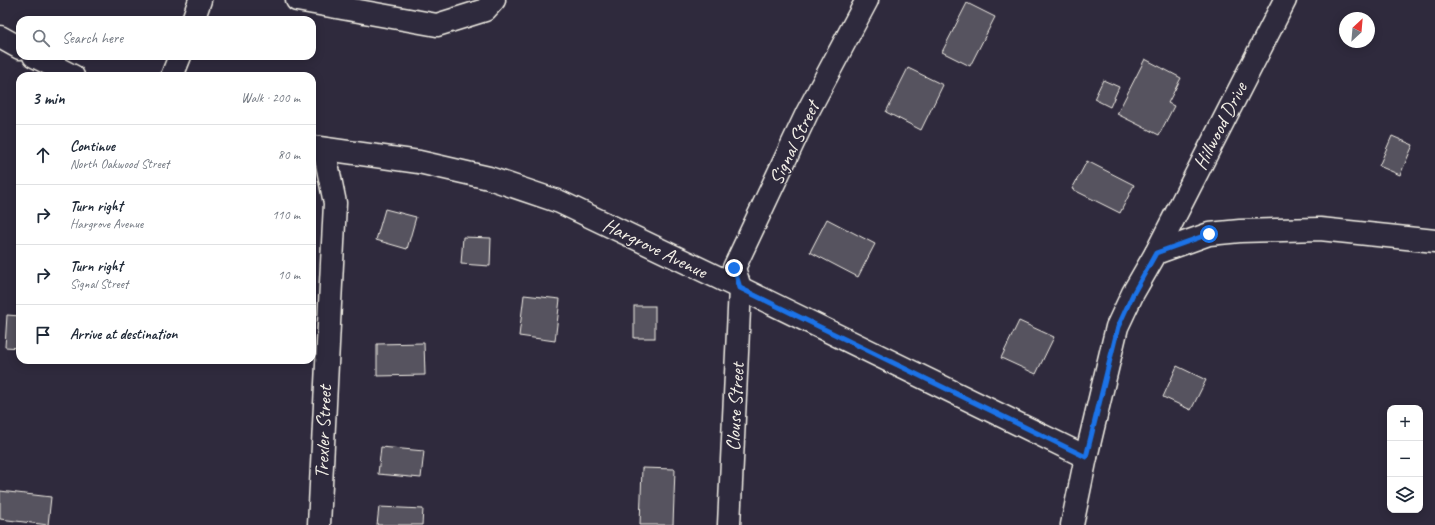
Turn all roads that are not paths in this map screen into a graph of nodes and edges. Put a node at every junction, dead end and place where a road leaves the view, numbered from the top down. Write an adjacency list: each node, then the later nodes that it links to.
1 (200, 0): 6 (street)
2 (296, 0): 3 (street)
3 (494, 0)
4 (867, 0): 16 (street, Signal Street)
5 (1285, 0): 15 (street, Hillwood Drive)
6 (194, 16)
7 (0, 37): 8 (street)
8 (16, 46)
9 (42, 60): 11 (street)
10 (178, 60): 12 (street)
11 (65, 72)
12 (174, 72)
13 (318, 148): 16 (street, Hargrove Avenue); 18 (street, Trexler Street)
14 (1435, 241): 15 (street)
15 (1156, 253): 17 (street, Hillwood Drive)
16 (740, 288): 17 (street, Hargrove Avenue); 19 (street, Clouse Street)
17 (1086, 457): 20 (street, Hillwood Drive)
18 (319, 525)
19 (729, 525)
20 (1072, 525)

